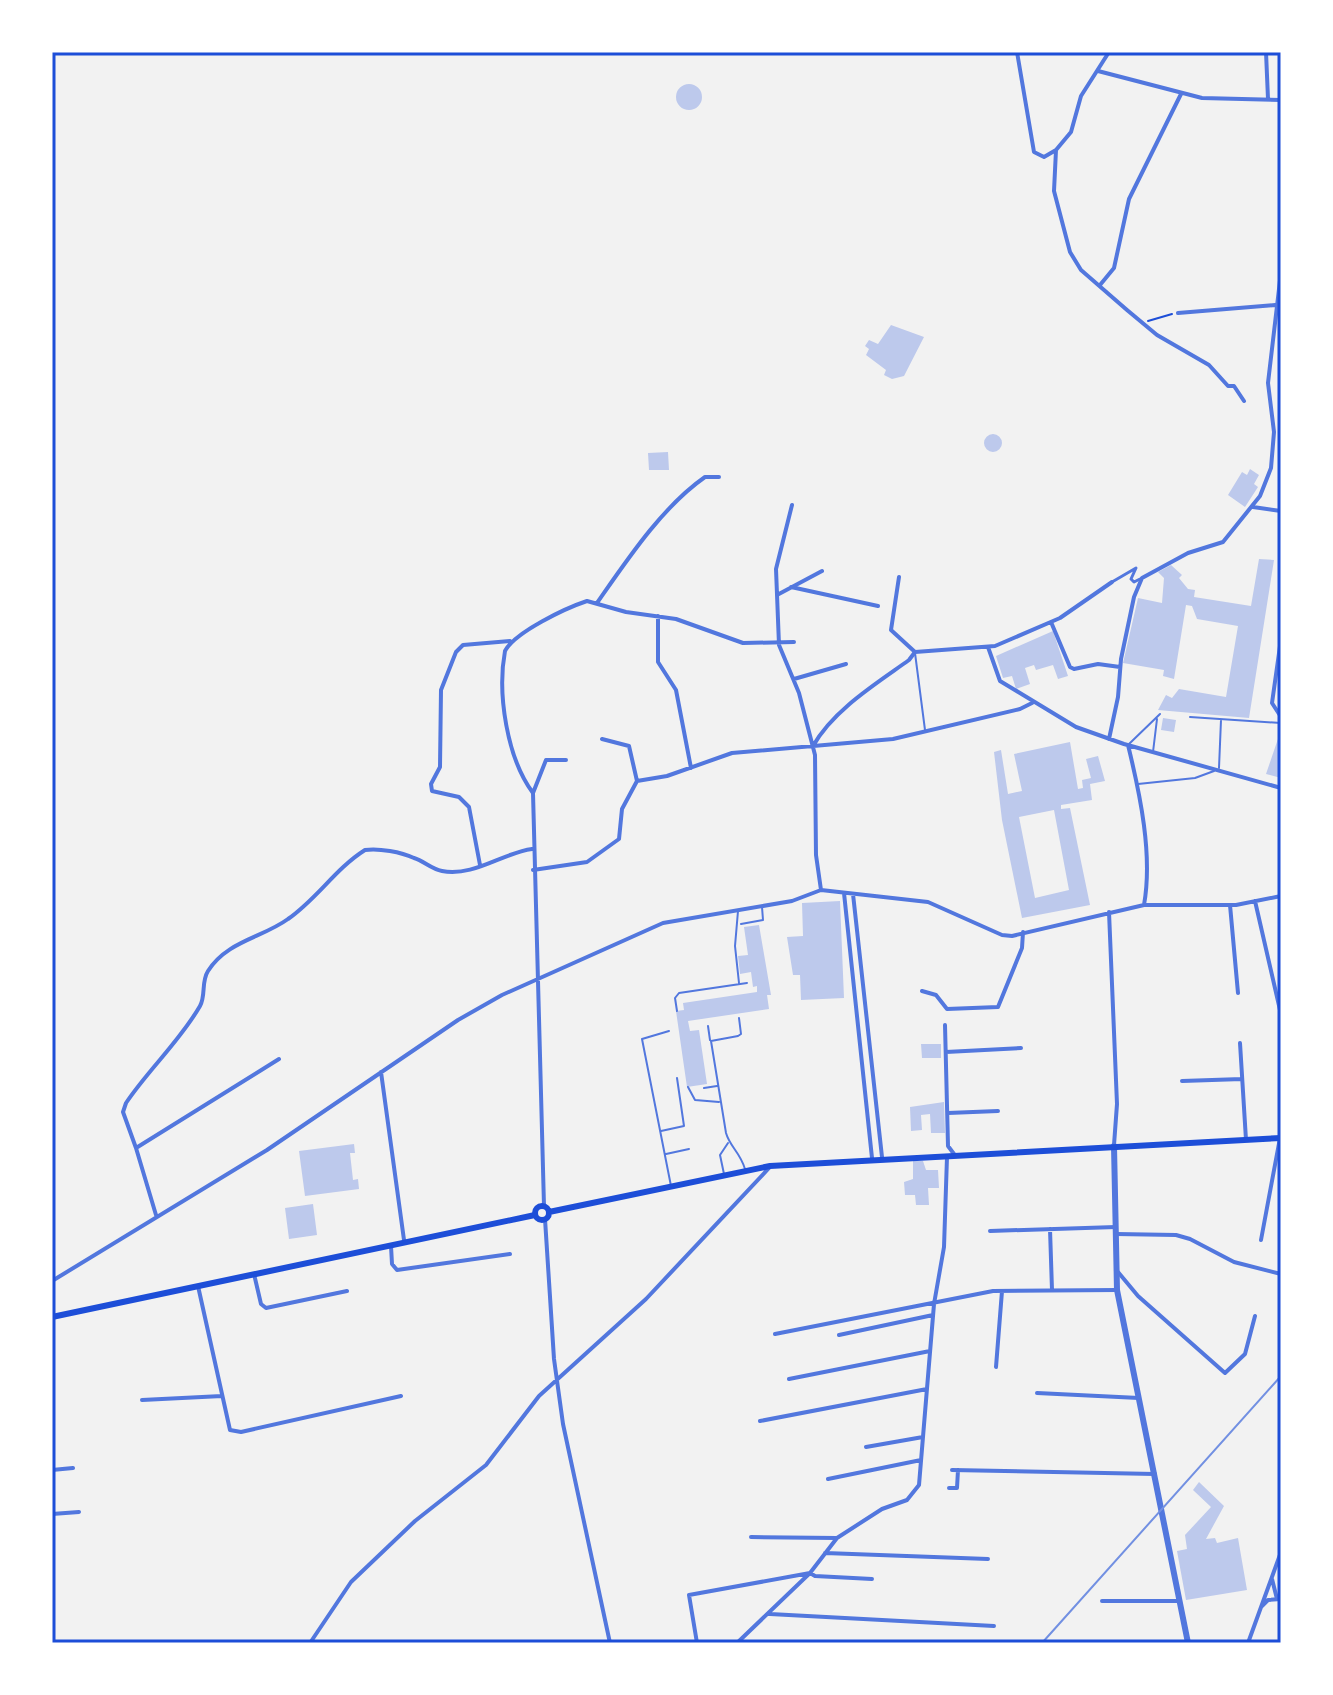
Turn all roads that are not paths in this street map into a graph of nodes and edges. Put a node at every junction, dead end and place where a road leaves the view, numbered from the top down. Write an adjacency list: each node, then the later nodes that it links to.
1 (1017, 52): 8 (street)
2 (1109, 52): 4 (street)
3 (1266, 52): 6 (street)
4 (1098, 71): 5 (street); 8 (street)
5 (1181, 94): 6 (street); 10 (street)
6 (1268, 99): 7 (street)
7 (1281, 100)
8 (1056, 150): 10 (street)
9 (1281, 272): 11 (street)
10 (1100, 285): 13 (street)
11 (1276, 305): 12 (street); 14 (street)
12 (1178, 313)
13 (1244, 401)
14 (1273, 440): 15 (street); 18 (street)
15 (1281, 440)
16 (719, 477): 26 (street)
17 (792, 505): 25 (street)
18 (1253, 507): 19 (street); 22 (street)
19 (1281, 511)
20 (822, 571): 24 (street)
21 (899, 577): 35 (street)
22 (1142, 578): 23 (street); 37 (street)
23 (1112, 582): 29 (street)
24 (791, 587): 25 (street); 27 (street)
25 (777, 595): 33 (street)
26 (597, 603): 28 (street); 31 (street)
27 (878, 606)
28 (658, 616): 33 (street); 52 (street)
29 (1051, 622): 34 (street); 37 (street)
30 (1281, 639): 44 (street)
31 (512, 641): 57 (street); 59 (street)
32 (794, 642): 33 (street)
33 (779, 645): 38 (street)
34 (988, 647): 35 (street); 39 (street)
35 (915, 652): 45 (lane); 49 (street)
36 (846, 664): 38 (street)
37 (1120, 667): 47 (street)
38 (794, 679): 49 (street)
39 (1032, 703): 45 (street); 47 (street)
40 (1160, 714): 42 (lane)
41 (1190, 717): 43 (lane)
42 (1157, 718): 48 (lane); 50 (lane)
43 (1222, 719): 44 (lane); 53 (lane)
44 (1281, 720)
45 (925, 732): 49 (street)
46 (602, 739): 54 (street)
47 (1109, 739): 48 (street)
48 (1128, 745): 50 (street); 55 (street)
49 (812, 748): 52 (street); 61 (street)
50 (1153, 752): 53 (street)
51 (566, 760): 57 (street)
52 (691, 768): 54 (street)
53 (1218, 770): 55 (lane); 56 (street)
54 (637, 781): 60 (street)
55 (1137, 785): 66 (street)
56 (1281, 788)
57 (533, 793): 58 (street)
58 (532, 849): 59 (street); 60 (street)
59 (480, 866): 106 (street)
60 (533, 870): 73 (street)
61 (821, 890): 62 (street); 68 (street)
62 (844, 893): 63 (street); 89 (street)
63 (853, 894): 72 (street); 88 (street)
64 (1281, 896): 65 (street)
65 (1255, 901): 67 (street); 78 (street)
66 (1144, 905): 67 (street); 70 (street)
67 (1230, 905): 77 (street)
68 (762, 907): 69 (street); 71 (lane)
69 (738, 911): 71 (lane); 73 (street)
70 (1109, 912): 72 (street); 105 (street)
71 (739, 925): 75 (lane)
72 (1023, 932): 76 (street)
73 (537, 979): 91 (street); 116 (street)
74 (747, 983): 75 (lane)
75 (739, 984): 79 (lane)
76 (922, 991)
77 (1238, 993)
78 (1280, 1010)
79 (677, 1011)
80 (739, 1018): 84 (lane)
81 (945, 1025): 87 (street)
82 (708, 1026): 84 (lane)
83 (669, 1031): 101 (lane)
84 (711, 1041): 95 (lane)
85 (1240, 1043): 93 (street)
86 (1021, 1048): 87 (street)
87 (946, 1052): 100 (street)
88 (870, 1053): 89 (lane); 110 (street)
89 (862, 1054): 111 (street)
90 (279, 1059): 106 (street)
91 (381, 1072): 117 (street); 122 (street)
92 (677, 1078): 101 (lane)
93 (1242, 1079): 94 (street); 103 (street)
94 (1182, 1081)
95 (718, 1086): 96 (lane); 98 (lane)
96 (704, 1088)
97 (697, 1089): 98 (lane)
98 (720, 1101): 104 (lane)
99 (998, 1111): 100 (street)
100 (948, 1113): 109 (street)
101 (660, 1131): 108 (lane)
102 (1280, 1138): 103 (main road); 123 (street)
103 (1246, 1140): 105 (main road)
104 (729, 1142): 113 (lane); 114 (lane)
105 (1114, 1146): 109 (main road); 121 (street)
106 (136, 1148): 117 (street)
107 (689, 1149): 108 (lane)
108 (664, 1154): 115 (lane)
109 (950, 1154): 110 (main road); 135 (street)
110 (882, 1157): 111 (main road)
111 (872, 1158): 112 (main road)
112 (770, 1166): 113 (main road); 143 (street)
113 (745, 1171): 114 (main road)
114 (725, 1176): 115 (main road)
115 (671, 1187): 116 (main road)
116 (546, 1212): 118 (main road); 118 (main road); 143 (street)
117 (156, 1215): 129 (street)
118 (535, 1215): 122 (main road)
119 (1050, 1229): 120 (street); 121 (street); 131 (street)
120 (990, 1231)
121 (1116, 1231): 126 (street); 128 (street)
122 (404, 1240): 124 (main road)
123 (1261, 1240)
124 (390, 1243): 125 (street); 127 (main road)
125 (510, 1254)
126 (1117, 1271): 132 (street); 137 (street)
127 (254, 1274): 130 (main road); 133 (street)
128 (1281, 1274)
129 (52, 1281)
130 (198, 1286): 138 (main road); 147 (street)
131 (1052, 1290): 132 (street); 134 (street)
132 (1117, 1290): 149 (street)
133 (347, 1291)
134 (1002, 1291): 135 (street); 142 (street)
135 (934, 1304): 136 (street); 139 (street)
136 (933, 1315): 140 (street); 141 (street)
137 (1255, 1316)
138 (52, 1317)
139 (775, 1334)
140 (839, 1335)
141 (930, 1351): 144 (street); 145 (street)
142 (996, 1367)
143 (557, 1379): 178 (street); 179 (street)
144 (789, 1379)
145 (927, 1389): 151 (street); 152 (street)
146 (1037, 1393): 149 (street)
147 (222, 1396): 148 (street); 150 (street)
148 (401, 1396)
149 (1139, 1398): 157 (street)
150 (142, 1400)
151 (760, 1421)
152 (923, 1437): 153 (street); 154 (street)
153 (866, 1447)
154 (921, 1460): 158 (street); 159 (street)
155 (73, 1468): 156 (street)
156 (52, 1470)
157 (1155, 1474): 161 (street); 174 (street)
158 (828, 1479)
159 (917, 1487): 160 (street); 165 (street)
160 (928, 1487)
161 (949, 1488)
162 (79, 1512): 163 (street)
163 (52, 1514)
164 (751, 1537): 165 (street)
165 (837, 1538): 167 (street)
166 (1281, 1552): 170 (street)
167 (825, 1553): 168 (street); 169 (street)
168 (988, 1559)
169 (810, 1573): 171 (street); 176 (street); 180 (street)
170 (1272, 1577): 172 (street); 175 (street)
171 (872, 1579)
172 (1279, 1599): 175 (street)
173 (1102, 1601): 174 (street)
174 (1179, 1601): 182 (street)
175 (1261, 1606): 183 (street)
176 (767, 1614): 177 (street); 181 (street)
177 (994, 1626)
178 (310, 1643)
179 (610, 1643)
180 (697, 1643)
181 (737, 1643)
182 (1188, 1643)
183 (1248, 1643)

